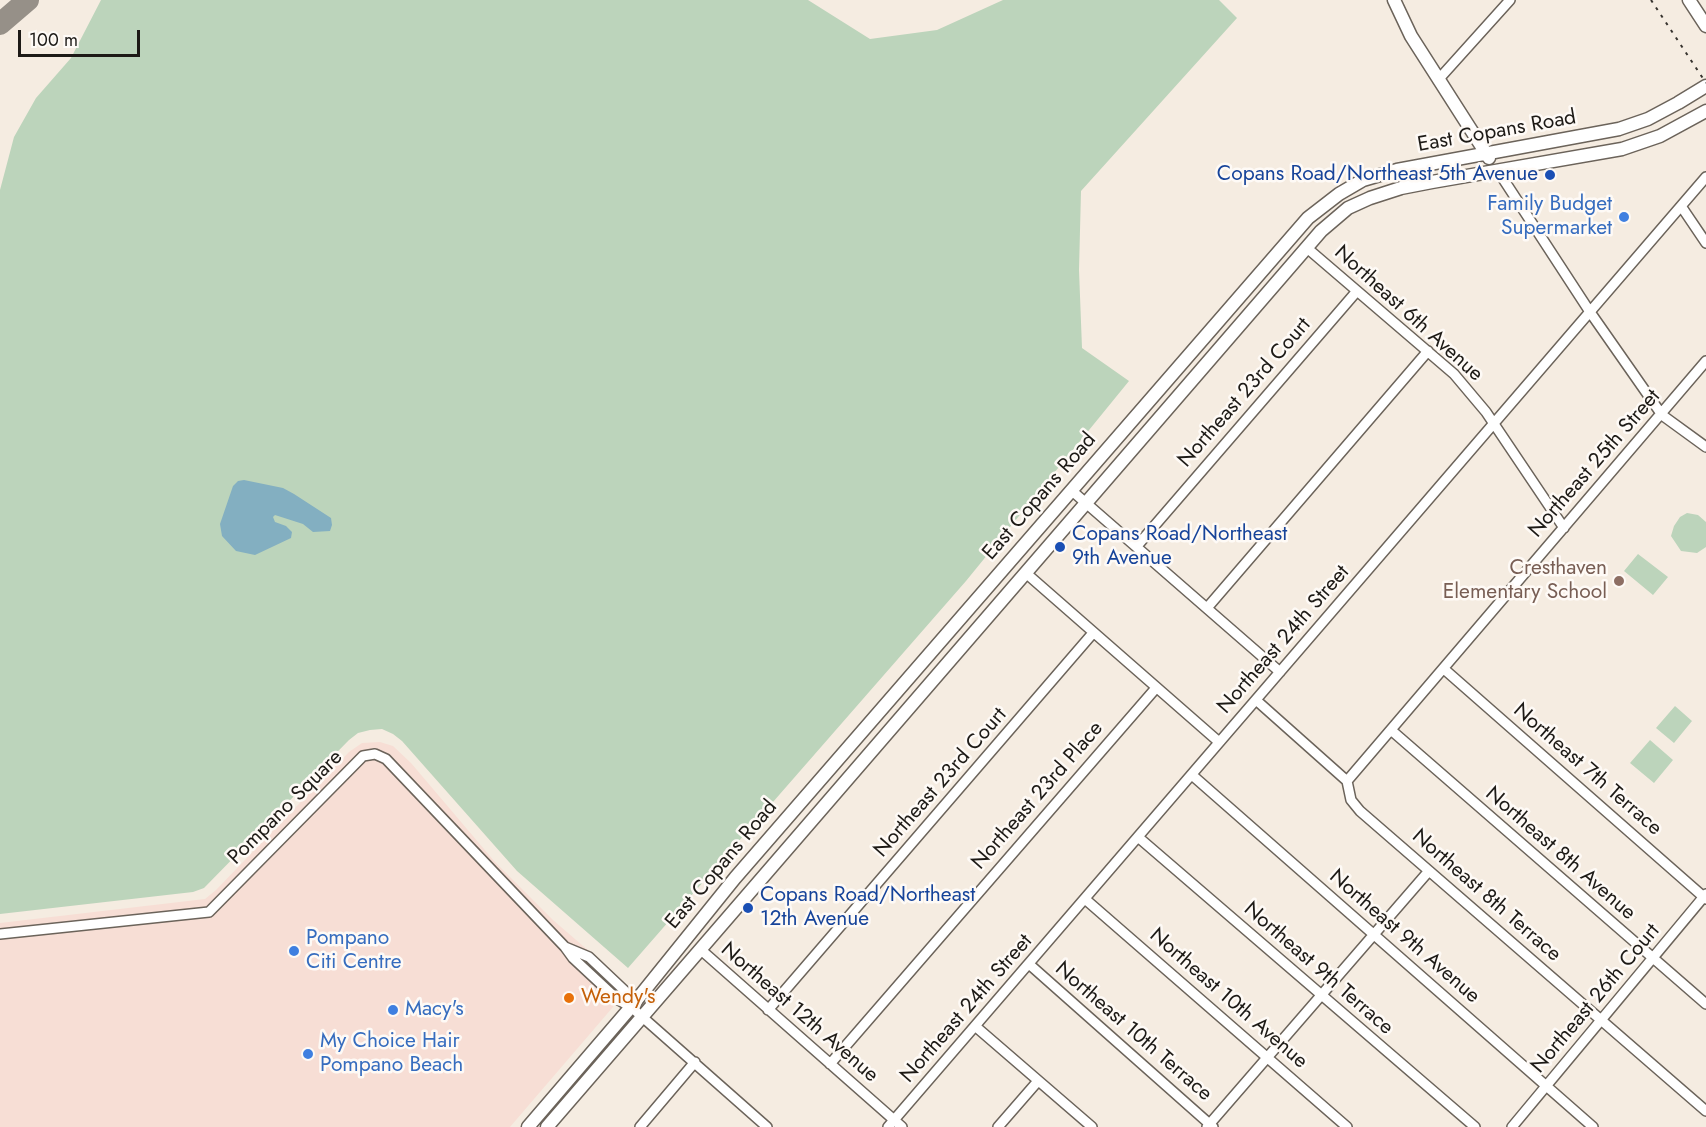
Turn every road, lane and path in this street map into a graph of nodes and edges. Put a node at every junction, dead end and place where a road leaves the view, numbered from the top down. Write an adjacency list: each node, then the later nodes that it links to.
1 (1394, 0): 5 (main road)
2 (1510, 0): 5 (street)
3 (1689, 0): 4 (main road)
4 (1706, 26)
5 (1438, 80): 8 (main road)
6 (1706, 86): 8 (main road, East Copans Road)
7 (1706, 111): 9 (main road, East Copans Road)
8 (1487, 154): 9 (main road); 21 (main road, East Copans Road)
9 (1498, 171): 13 (main road, East Copans Road); 15 (street)
10 (1706, 177): 11 (street, Northeast 24th Street)
11 (1681, 206): 12 (street); 15 (street, Northeast 24th Street)
12 (1706, 243)
13 (1307, 248): 14 (street, Northeast 6th Avenue); 22 (main road, East Copans Road)
14 (1357, 291): 16 (street, Northeast 6th Avenue); 24 (street, Northeast 23rd Court)
15 (1590, 312): 18 (street); 19 (street, Northeast 24th Street)
16 (1428, 351): 19 (street, Northeast 6th Avenue); 26 (street)
17 (1706, 361): 18 (street, Northeast 25th Street)
18 (1662, 415): 20 (street); 23 (street, Northeast 25th Street)
19 (1494, 423): 23 (street, Northeast 6th Avenue); 29 (street, Northeast 24th Street)
20 (1706, 447)
21 (1071, 490): 22 (street); 47 (main road, East Copans Road)
22 (1086, 503): 24 (street); 25 (main road, East Copans Road)
23 (1564, 528): 28 (street, Northeast 25th Street)
24 (1137, 546): 26 (street)
25 (1027, 574): 27 (street); 42 (main road, East Copans Road)
26 (1207, 608): 29 (street)
27 (1094, 633): 30 (street); 48 (street, Northeast 23rd Court)
28 (1444, 669): 32 (street, Northeast 25th Street); 38 (street, Northeast 7th Terrace)
29 (1280, 672): 31 (street, Northeast 24th Street)
30 (1156, 688): 33 (street); 54 (street, Northeast 23rd Place)
31 (1256, 700): 33 (street, Northeast 24th Street); 35 (street, Northeast 8th Terrace)
32 (1391, 730): 35 (street, Northeast 25th Street); 43 (street, Northeast 8th Avenue)
33 (1220, 742): 34 (street, Northeast 24th Street)
34 (1192, 775): 36 (street, Northeast 24th Street); 41 (street, Northeast 9th Avenue)
35 (1347, 781): 37 (street, Northeast 8th Terrace)
36 (1138, 837): 39 (street, Northeast 24th Street); 45 (street, Northeast 9th Terrace)
37 (1428, 872): 41 (street); 50 (street, Northeast 8th Terrace)
38 (1705, 897): 43 (street, Northeast 26th Court)
39 (1085, 899): 44 (street, Northeast 24th Street); 52 (street, Northeast 10th Avenue)
40 (0, 934): 47 (street, Pompano Square)
41 (1374, 934): 45 (street); 56 (street, Northeast 9th Avenue)
42 (700, 949): 48 (street, Northeast 12th Avenue); 49 (main road, East Copans Road)
43 (1653, 958): 46 (street, Northeast 8th Avenue); 50 (street, Northeast 26th Court)
44 (1029, 964): 51 (street, Northeast 24th Street); 60 (street, Northeast 10th Terrace)
45 (1321, 995): 52 (street); 68 (street, Northeast 9th Terrace)
46 (1706, 1004)
47 (631, 1007): 49 (street, Pompano Square); 61 (main road, East Copans Road)
48 (768, 1010): 54 (street, Northeast 12th Avenue)
49 (643, 1018): 53 (street, Pompano Square); 62 (main road, East Copans Road)
50 (1602, 1020): 56 (street, Northeast 26th Court); 57 (street, Northeast 8th Terrace)
51 (975, 1026): 55 (street); 58 (street, Northeast 24th Street)
52 (1268, 1057): 60 (street); 67 (street, Northeast 10th Avenue)
53 (695, 1062): 59 (street, Pompano Square); 63 (street)
54 (830, 1064): 58 (street, Northeast 12th Avenue)
55 (1038, 1081): 65 (street); 66 (street)
56 (1547, 1087): 69 (street, Northeast 26th Court); 70 (street, Northeast 9th Avenue)
57 (1706, 1111)
58 (891, 1124): 64 (street, Northeast 12th Avenue)
59 (764, 1126)
60 (1210, 1126)
61 (528, 1127)
62 (547, 1127)
63 (640, 1127)
64 (902, 1127)
65 (998, 1127)
66 (1092, 1127)
67 (1347, 1127)
68 (1475, 1127)
69 (1512, 1127)
70 (1593, 1127)

